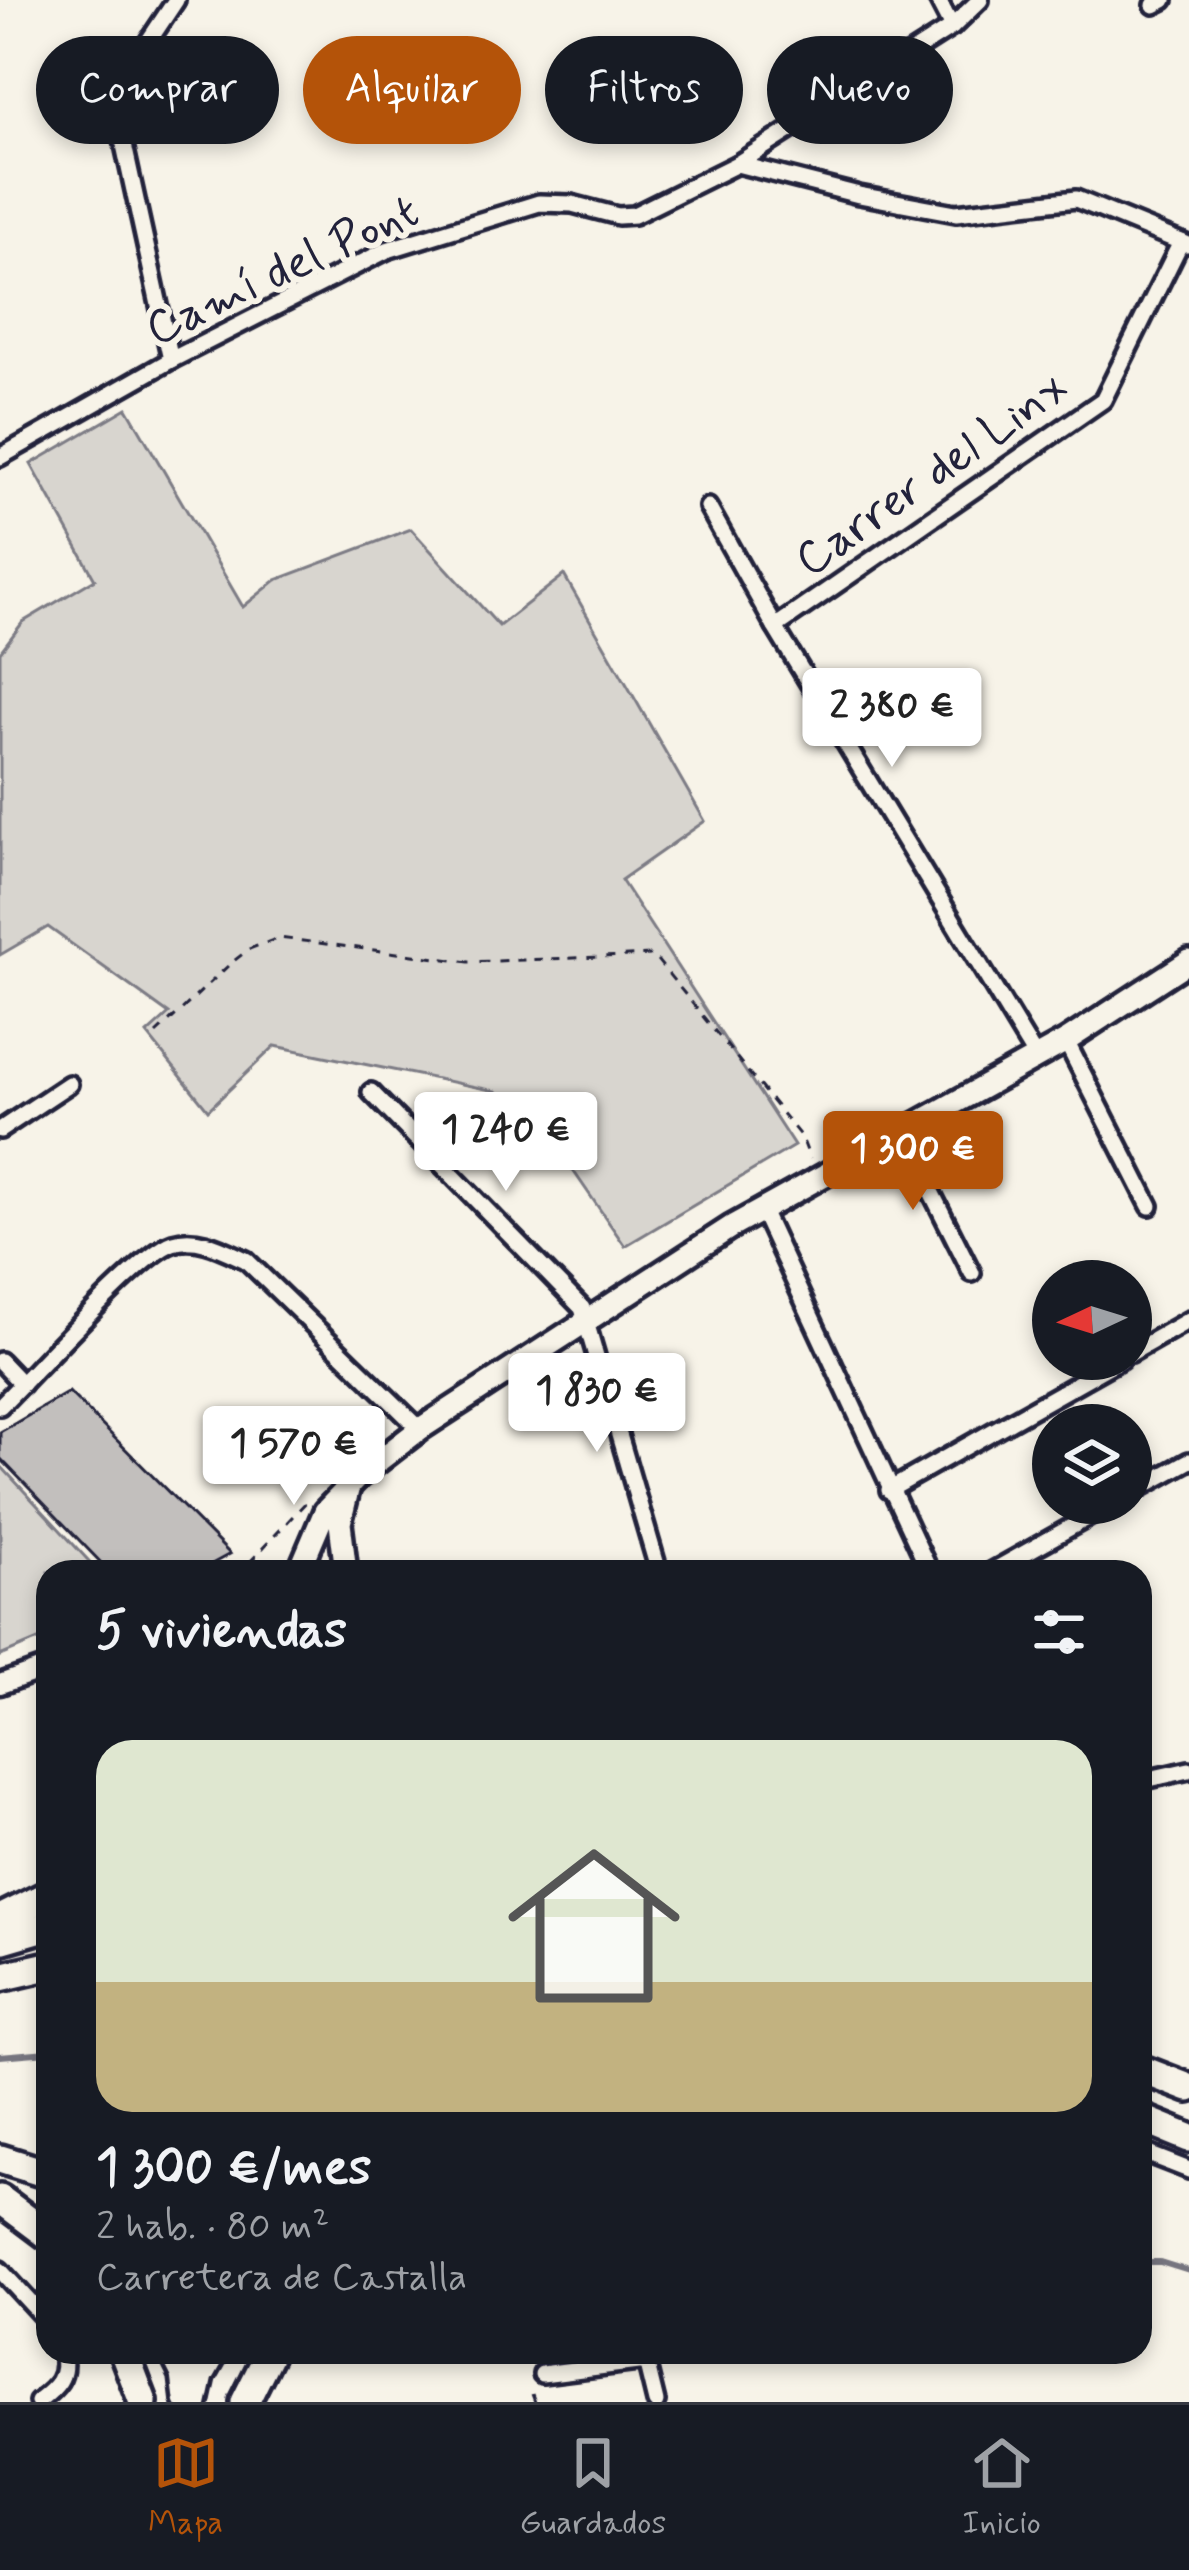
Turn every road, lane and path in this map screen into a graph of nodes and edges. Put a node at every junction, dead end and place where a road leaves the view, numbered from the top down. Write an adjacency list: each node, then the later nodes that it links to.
1 (176, 0): 7 (street)
2 (938, 0): 4 (street)
3 (980, 0): 4 (street, Camí del Pont)
4 (952, 27): 5 (street, Camí del Pont)
5 (737, 164): 6 (street); 7 (street, Camí del Pont)
6 (1185, 243): 10 (street, Carrer del Linx)
7 (171, 360): 8 (street, Camí del Pont)
8 (0, 457)
9 (708, 507): 10 (street)
10 (775, 627): 14 (street)
11 (1189, 961): 13 (main road)
12 (156, 1034): 19 (path)
13 (1066, 1041): 14 (main road); 20 (street)
14 (1035, 1056): 18 (main road)
15 (69, 1084): 17 (street)
16 (371, 1092): 24 (street)
17 (0, 1130)
18 (900, 1130): 19 (main road); 22 (street)
19 (817, 1178): 21 (main road)
20 (1150, 1206)
21 (761, 1210): 24 (main road); 34 (street)
22 (971, 1273)
23 (1189, 1320): 25 (street)
24 (584, 1324): 30 (main road); 38 (street)
25 (1152, 1341)
26 (0, 1361): 28 (street)
27 (1083, 1380): 34 (street)
28 (22, 1384): 29 (street); 30 (street)
29 (0, 1406)
30 (420, 1429): 32 (main road)
31 (1189, 1461): 33 (street)
32 (354, 1481): 36 (main road); 37 (main road)
33 (1152, 1481)
34 (889, 1490): 39 (street)
35 (1077, 1524): 40 (street)
36 (304, 1560)
37 (345, 1560)
38 (655, 1560)
39 (924, 1560)
40 (1012, 1560)
41 (36, 1671): 42 (street)
42 (0, 1684)
43 (1189, 1770): 44 (street)
44 (1152, 1778)
45 (36, 1901): 46 (highway)
46 (0, 1919)
47 (36, 1930): 48 (highway)
48 (0, 1940)
49 (36, 1969): 50 (highway)
50 (0, 1977)
51 (1152, 2056): 52 (highway)
52 (1189, 2070)
53 (1152, 2074): 54 (highway)
54 (1189, 2088)
55 (1152, 2111): 57 (highway)
56 (1152, 2123): 58 (highway)
57 (1189, 2125)
58 (1189, 2138)
59 (1152, 2156): 62 (street)
60 (0, 2159): 61 (highway)
61 (36, 2170)
62 (1189, 2170)
63 (0, 2199): 64 (highway)
64 (36, 2226)
65 (0, 2270): 66 (street)
66 (36, 2309)
67 (65, 2364): 76 (street)
68 (128, 2364): 77 (highway)
69 (180, 2364): 78 (highway)
70 (206, 2364): 78 (highway)
71 (264, 2364): 79 (highway)
72 (622, 2364): 74 (street)
73 (647, 2364): 81 (street)
74 (542, 2374)
75 (532, 2394): 80 (path)
76 (38, 2402)
77 (142, 2402)
78 (191, 2402)
79 (244, 2402)
80 (535, 2402)
81 (656, 2402)

